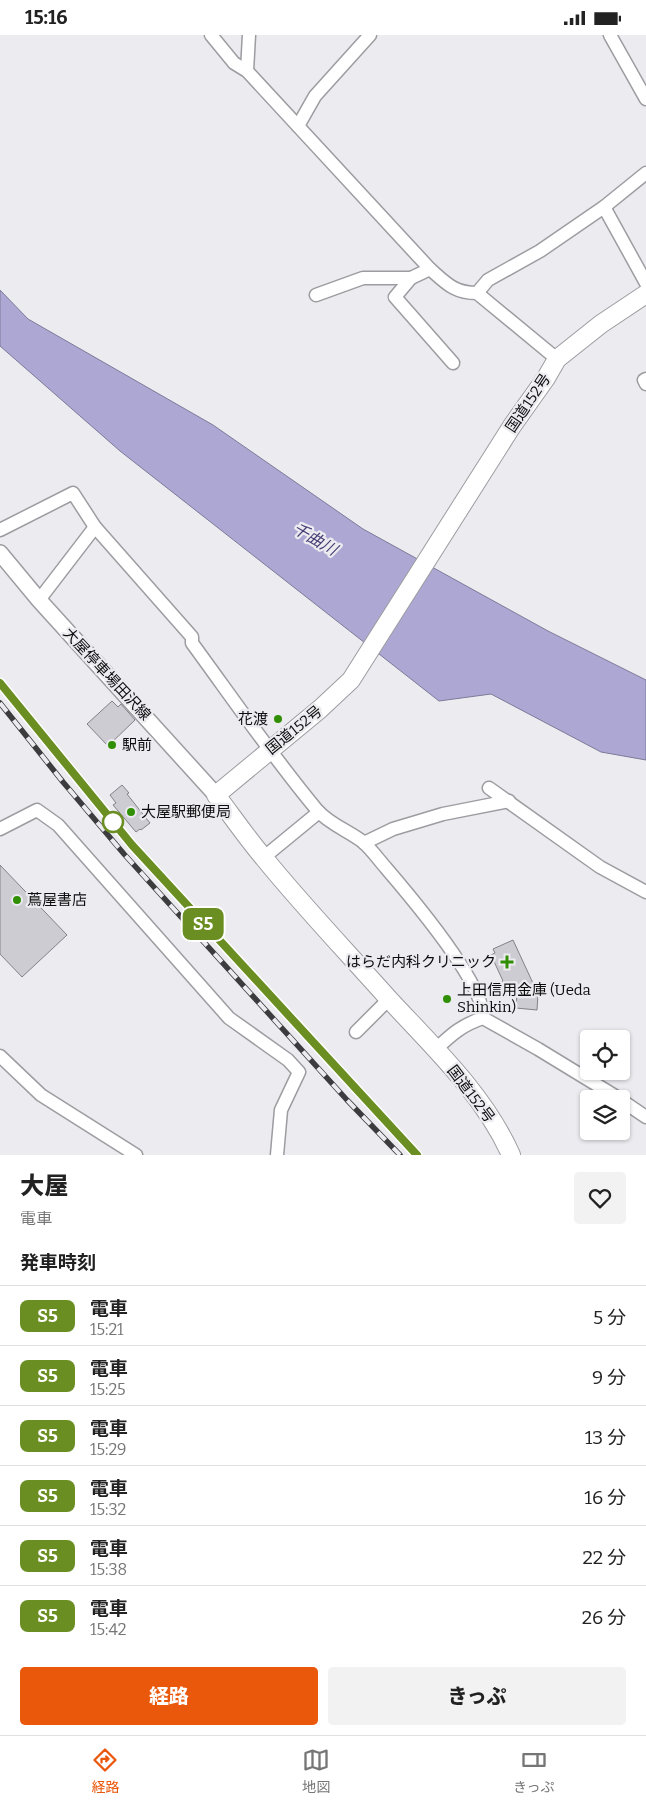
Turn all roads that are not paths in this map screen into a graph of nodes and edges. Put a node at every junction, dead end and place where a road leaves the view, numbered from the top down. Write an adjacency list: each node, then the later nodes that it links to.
1 (211, 35): 5 (street)
2 (249, 35): 5 (street)
3 (370, 35): 7 (street)
4 (610, 35): 6 (street)
5 (247, 71): 7 (street)
6 (646, 99)
7 (298, 126): 10 (street)
8 (646, 173): 9 (street)
9 (604, 207): 12 (street); 13 (street)
10 (430, 269): 11 (street); 13 (street)
11 (411, 278): 15 (street); 17 (street)
12 (646, 283)
13 (477, 293): 16 (street)
14 (646, 293): 16 (highway, 国道152号)
15 (316, 295)
16 (557, 359): 24 (highway, 国道152号)
17 (453, 363)
18 (646, 379): 19 (street)
19 (646, 384)
20 (95, 527): 21 (street); 23 (street); 24 (street)
21 (0, 530)
22 (0, 553): 23 (main road, 大屋停車場田沢線)
23 (39, 600): 26 (main road, 大屋停車場田沢線)
24 (269, 750): 26 (highway, 国道152号); 28 (street)
25 (489, 788): 27 (street)
26 (216, 795): 31 (highway, 国道152号)
27 (509, 801): 30 (street); 32 (street)
28 (319, 812): 30 (street); 31 (street)
29 (0, 829): 42 (street)
30 (364, 843): 34 (street)
31 (263, 858): 33 (highway, 国道152号)
32 (646, 892)
33 (389, 999): 35 (street); 36 (highway, 国道152号)
34 (483, 1019): 36 (street); 38 (street)
35 (356, 1032)
36 (436, 1049): 43 (highway, 国道152号)
37 (0, 1055): 41 (street)
38 (605, 1090)
39 (630, 1104): 40 (street)
40 (643, 1110)
41 (136, 1155)
42 (277, 1155)
43 (511, 1155)

